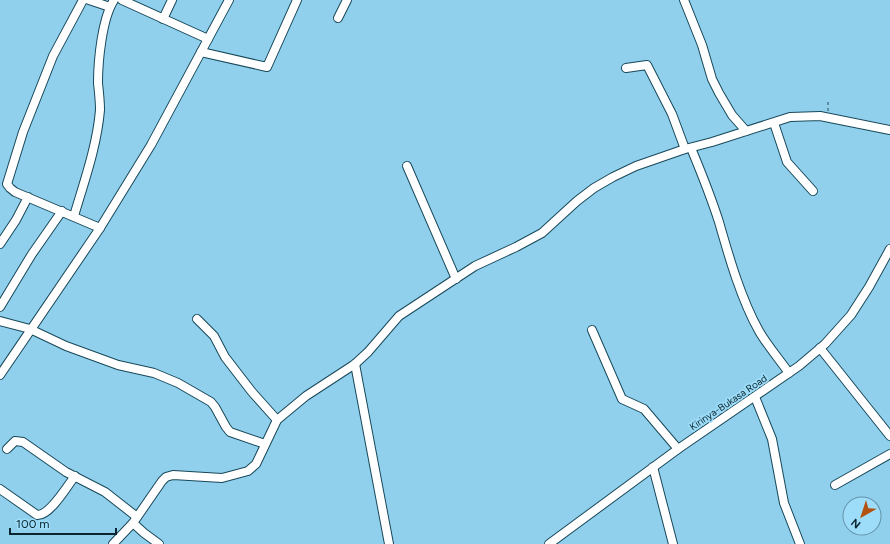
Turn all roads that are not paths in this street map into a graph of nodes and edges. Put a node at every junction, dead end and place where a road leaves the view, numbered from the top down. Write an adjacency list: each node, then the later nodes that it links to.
1 (83, 0): 21 (street)
2 (89, 0): 9 (street)
3 (122, 0): 11 (street)
4 (172, 0): 11 (street)
5 (229, 0): 12 (street)
6 (297, 0): 13 (street)
7 (347, 0): 10 (street)
8 (684, 0): 17 (street)
9 (112, 3): 23 (street)
10 (338, 18)
11 (163, 19): 12 (street)
12 (208, 39): 13 (street)
13 (200, 52): 24 (street)
14 (626, 68): 18 (street)
15 (774, 123): 16 (street); 17 (street); 20 (street)
16 (890, 130)
17 (746, 132): 18 (street)
18 (688, 148): 27 (street); 35 (street)
19 (407, 166): 27 (street)
20 (813, 191)
21 (28, 197): 22 (street); 25 (street)
22 (62, 211): 23 (street); 28 (street)
23 (74, 216): 24 (street)
24 (100, 228): 31 (street)
25 (0, 244)
26 (890, 250): 33 (street, Kirinya-Bukasa Road)
27 (456, 279): 34 (street)
28 (0, 307)
29 (197, 319): 38 (street)
30 (0, 321): 31 (street)
31 (30, 329): 36 (street); 40 (street)
32 (592, 330): 42 (street)
33 (820, 348): 35 (street, Kirinya-Bukasa Road); 39 (street)
34 (355, 364): 38 (street); 51 (street)
35 (789, 373): 37 (street, Kirinya-Bukasa Road)
36 (0, 375)
37 (755, 397): 42 (street, Kirinya-Bukasa Road); 54 (street)
38 (277, 420): 40 (street)
39 (890, 436)
40 (265, 444): 48 (street)
41 (6, 449): 45 (street)
42 (678, 449): 44 (street, Kirinya-Bukasa Road)
43 (890, 454): 46 (street)
44 (653, 467): 52 (street, Kirinya-Bukasa Road); 53 (street)
45 (75, 476): 47 (street); 48 (street)
46 (835, 485)
47 (0, 489)
48 (135, 520): 49 (street); 50 (street)
49 (113, 544)
50 (159, 544)
51 (389, 544)
52 (549, 544)
53 (673, 544)
54 (800, 544)

